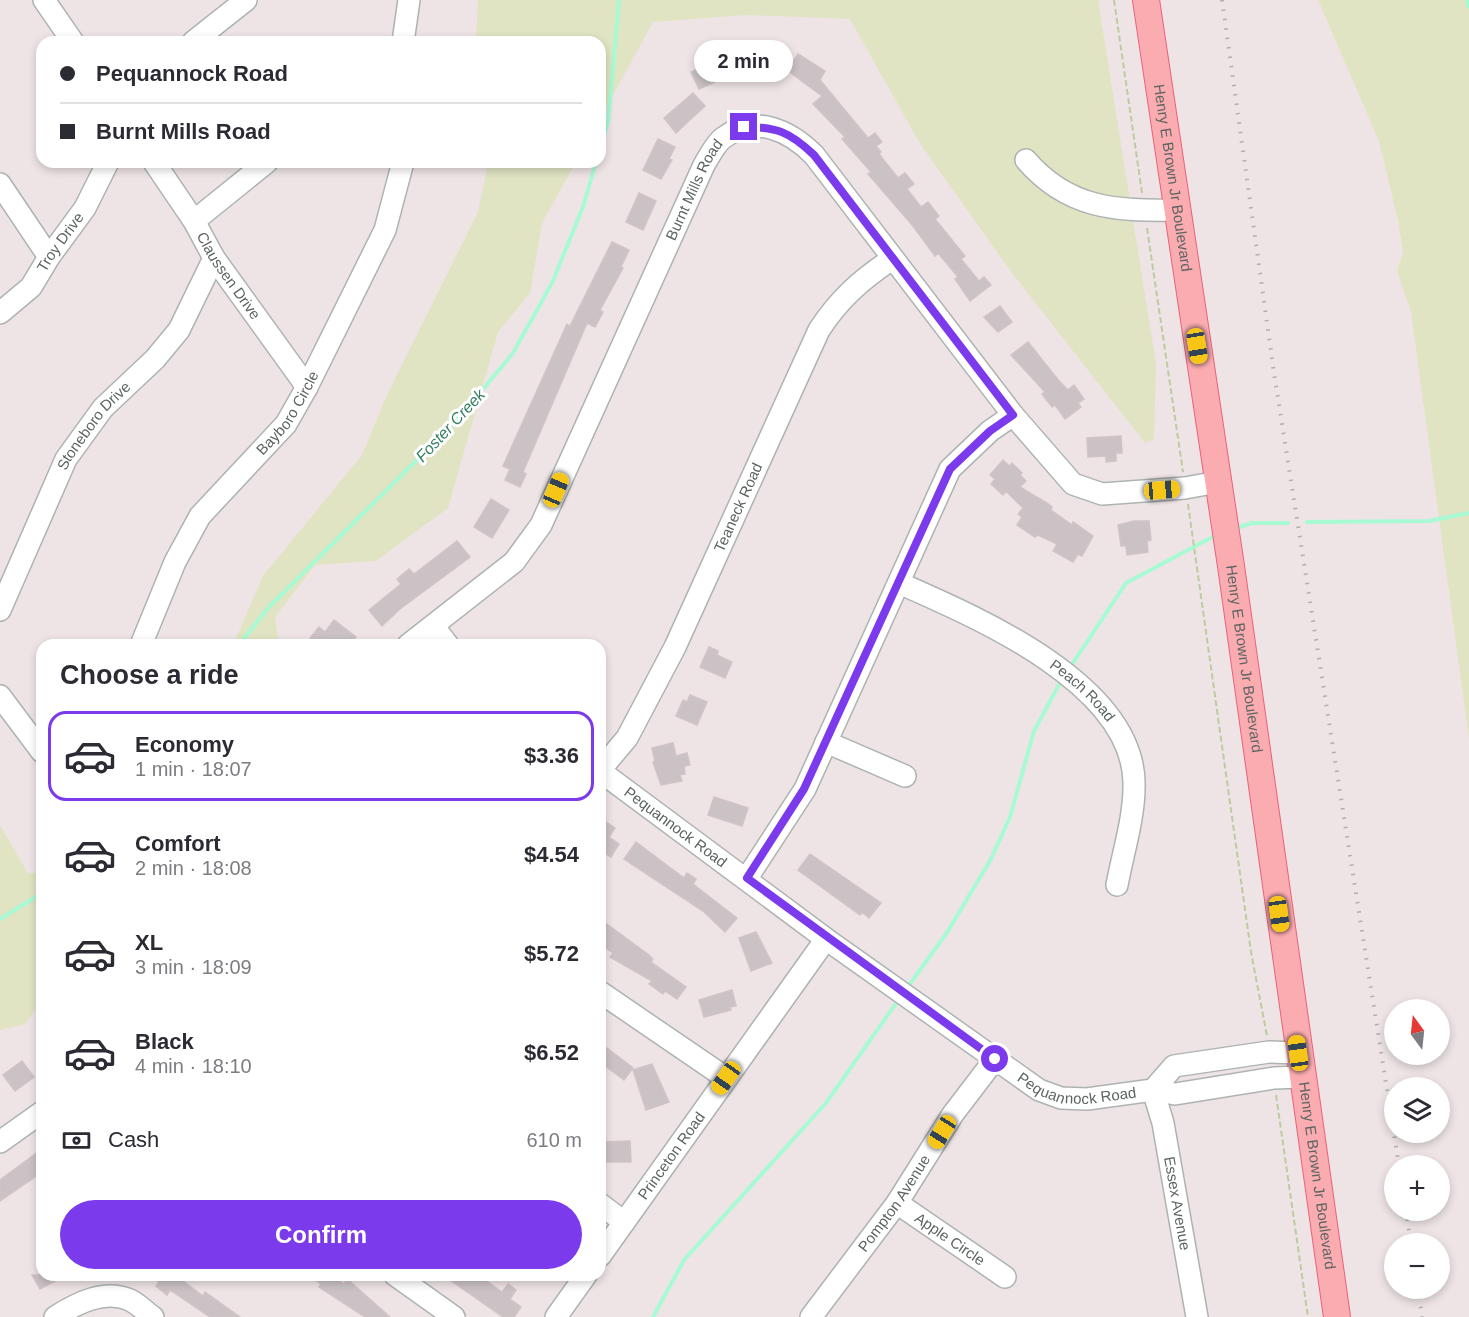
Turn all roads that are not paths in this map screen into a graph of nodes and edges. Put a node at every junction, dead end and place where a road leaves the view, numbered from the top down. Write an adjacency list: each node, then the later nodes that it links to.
1 (44, 0): 5 (street)
2 (246, 0): 6 (street)
3 (408, 0): 7 (street)
4 (1146, 0): 14 (main road, Henry E Brown Jr Boulevard)
5 (69, 36)
6 (201, 36)
7 (404, 36)
8 (1026, 160): 14 (street)
9 (105, 168): 16 (street, Troy Drive)
10 (158, 168): 15 (street, Claussen Drive)
11 (260, 168): 15 (street)
12 (402, 168): 20 (street, Bayboro Circle)
13 (0, 184): 16 (street)
14 (1176, 210): 22 (main road, Henry E Brown Jr Boulevard)
15 (194, 221): 17 (street, Claussen Drive)
16 (49, 257): 19 (street, Troy Drive)
17 (214, 258): 20 (street, Claussen Drive); 24 (street, Stoneboro Drive)
18 (892, 259): 21 (street, Burnt Mills Road); 25 (street, Burnt Mills Road); 32 (street, Teaneck Road)
19 (0, 313)
20 (307, 387): 26 (street, Bayboro Circle)
21 (1013, 415): 22 (street, Burnt Mills Road); 23 (street)
22 (1218, 482): 40 (main road, Henry E Brown Jr Boulevard)
23 (899, 582): 30 (street); 36 (street, Peach Road)
24 (0, 610)
25 (434, 627): 27 (street, Burnt Mills Road); 28 (street)
26 (143, 639)
27 (417, 639)
28 (443, 639)
29 (0, 696): 31 (street)
30 (826, 741): 34 (street); 35 (street)
31 (36, 744)
32 (606, 763)
33 (606, 774): 35 (street, Pequannock Road)
34 (905, 776)
35 (747, 878): 37 (street, Pequannock Road)
36 (1117, 885)
37 (826, 939): 39 (street, Pequannock Road); 41 (street, Princeton Road)
38 (606, 996): 41 (street)
39 (995, 1059): 42 (street, Pequannock Road); 45 (street, Pompton Avenue)
40 (1299, 1065): 42 (street, Pequannock Road); 42 (street, Pequannock Road); 58 (main road, Henry E Brown Jr Boulevard)
41 (726, 1078): 47 (street, Princeton Road)
42 (1153, 1090): 57 (street, Essex Avenue)
43 (36, 1116): 44 (street)
44 (0, 1142)
45 (897, 1203): 49 (street, Apple Circle); 56 (street, Pompton Avenue)
46 (606, 1208): 47 (street)
47 (624, 1222): 48 (street, Princeton Road)
48 (606, 1248)
49 (1005, 1277)
50 (403, 1281): 54 (street)
51 (582, 1281): 55 (street)
52 (55, 1317): 53 (street)
53 (153, 1317)
54 (454, 1317)
55 (556, 1317)
56 (812, 1317)
57 (1197, 1317)
58 (1337, 1317)

